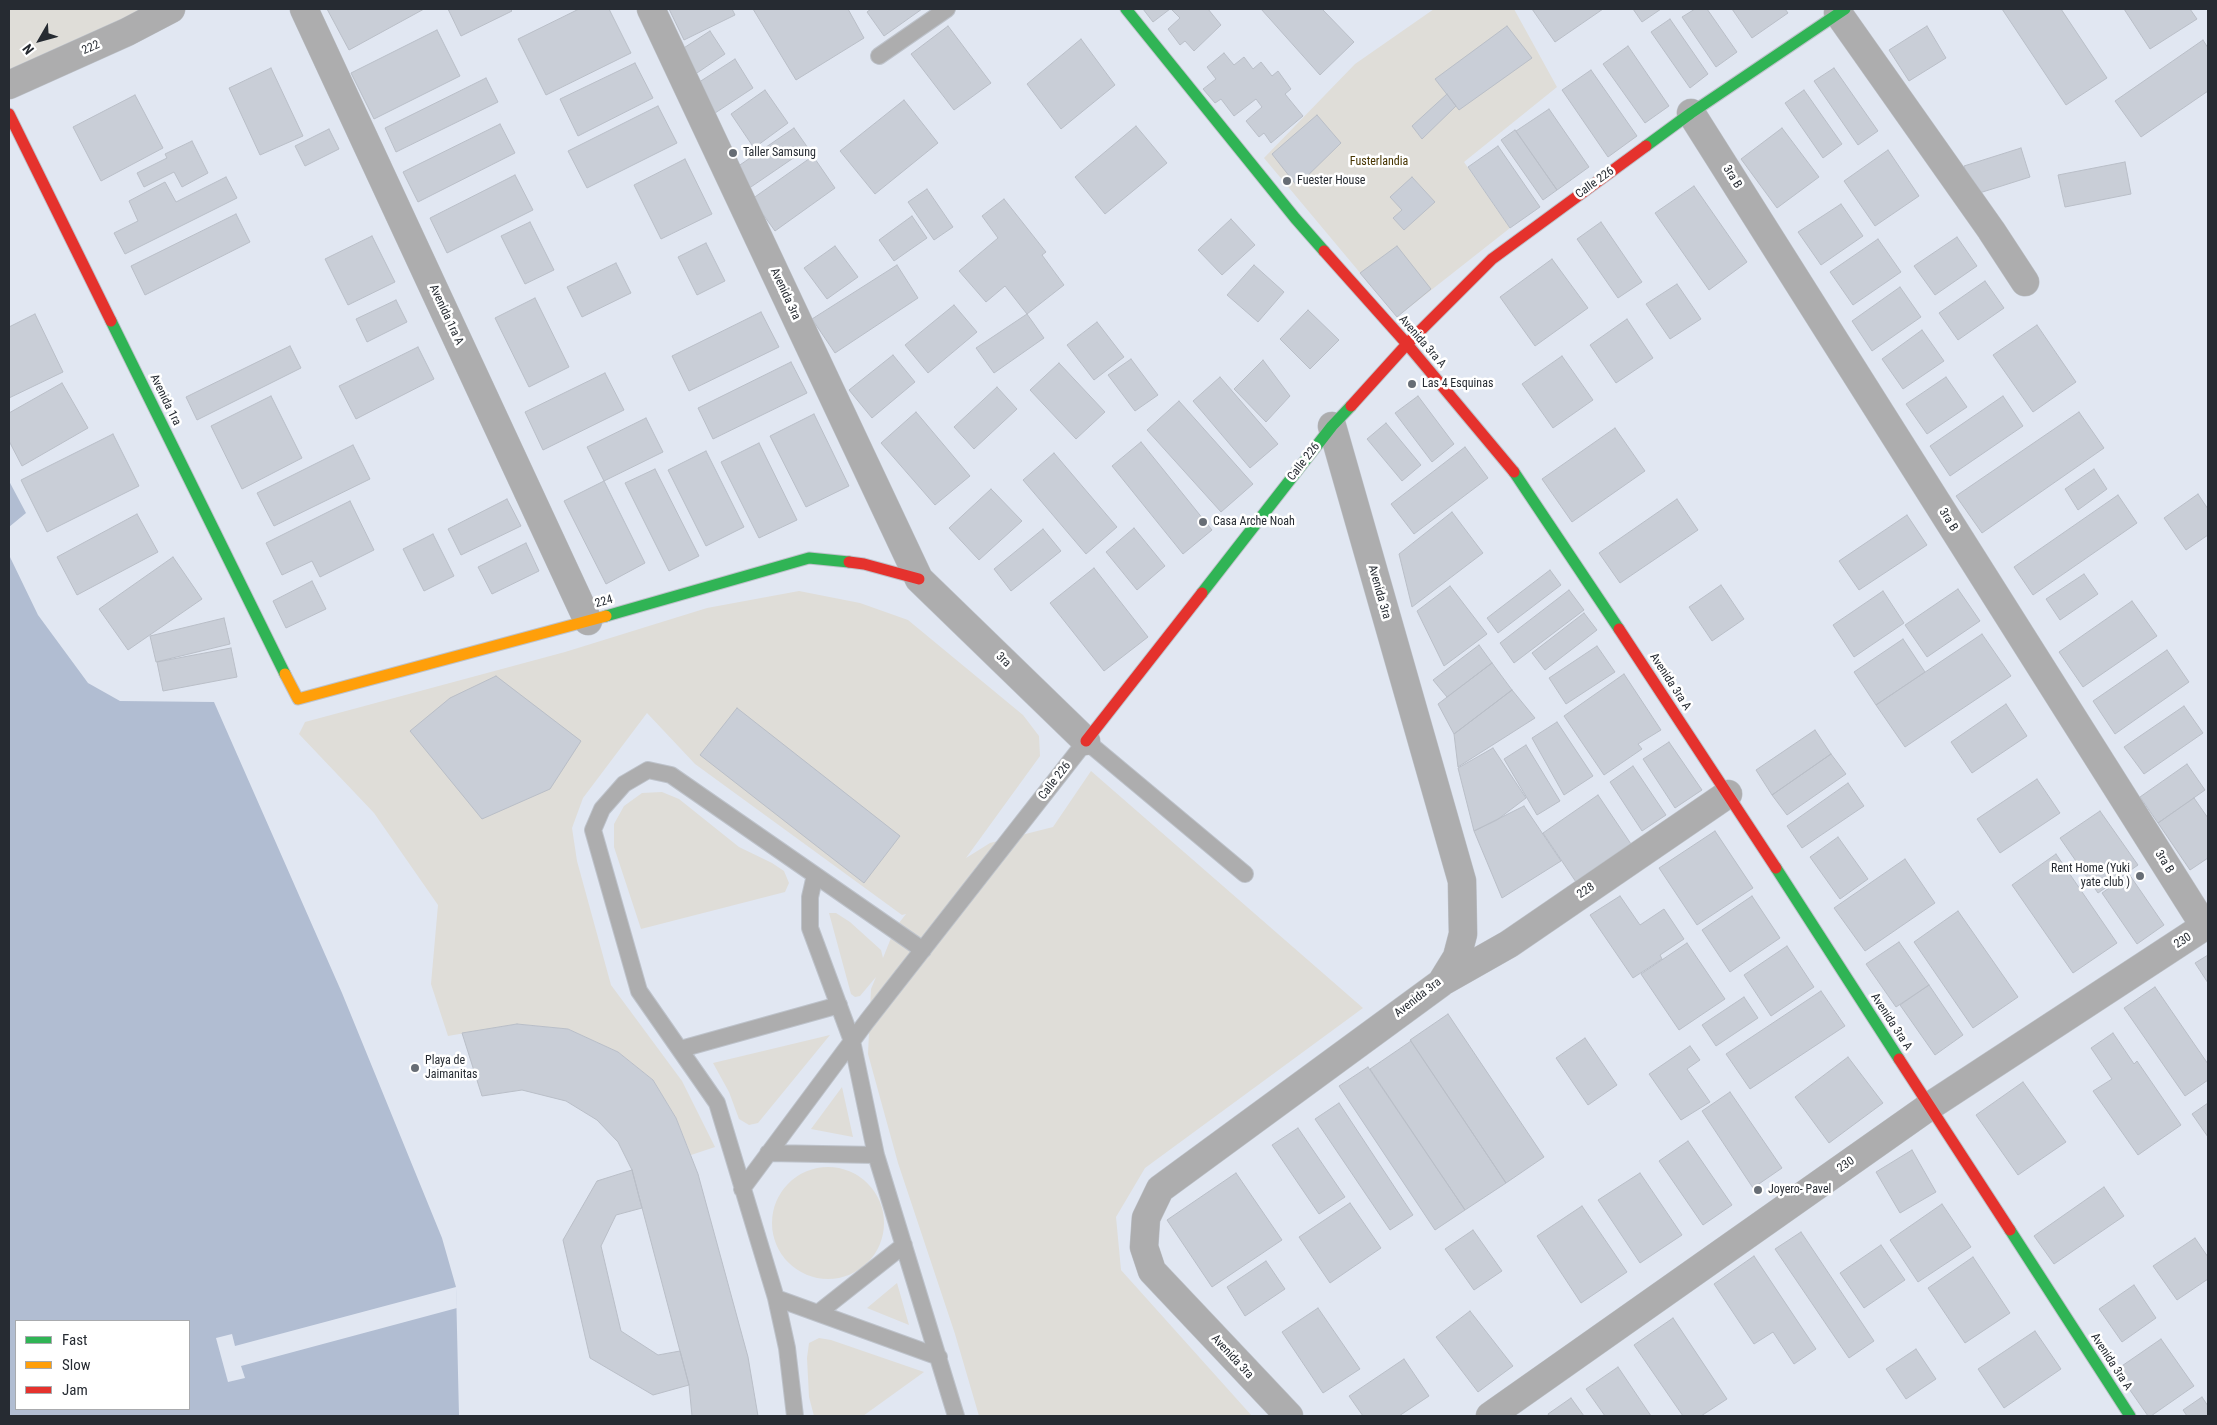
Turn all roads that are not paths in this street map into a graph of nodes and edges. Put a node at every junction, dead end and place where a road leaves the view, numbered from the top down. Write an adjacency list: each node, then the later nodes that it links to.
1 (171, 9): 8 (street, 222)
2 (304, 9): 15 (street, Avenida 1ra A)
3 (651, 9): 14 (street, Avenida 3ra)
4 (946, 9): 7 (lane)
5 (1126, 9): 12 (street, Avenida 3ra A)
6 (1842, 11): 9 (street, Calle 226); 11 (street)
7 (879, 56)
8 (9, 85)
9 (1691, 113): 12 (street, Calle 226); 21 (street, 3ra B)
10 (9, 114): 16 (street, Avenida 1ra)
11 (2025, 282)
12 (1407, 344): 13 (street, Calle 226); 18 (street, Avenida 3ra A)
13 (1332, 426): 17 (street, Calle 226); 23 (street, Avenida 3ra)
14 (920, 579): 15 (street, 224); 17 (street, 3ra)
15 (588, 621): 16 (street, 224)
16 (298, 699)
17 (1086, 741): 19 (lane); 22 (lane, Calle 226)
18 (1728, 794): 23 (street, 228); 27 (street, Avenida 3ra A)
19 (1245, 874)
20 (815, 875): 22 (lane); 24 (lane); 26 (lane)
21 (2206, 926): 27 (street, 230)
22 (923, 950): 25 (lane, Calle 226)
23 (1441, 983): 37 (street, Avenida 3ra)
24 (839, 1005): 25 (lane); 26 (lane)
25 (852, 1041): 28 (lane, Calle 226); 29 (lane)
26 (681, 1050): 30 (lane)
27 (1930, 1106): 38 (street, 230); 39 (street, Avenida 3ra A)
28 (768, 1153): 29 (lane); 30 (lane)
29 (876, 1155): 31 (lane)
30 (742, 1190): 32 (lane)
31 (904, 1245): 33 (lane); 34 (lane)
32 (776, 1298): 33 (lane); 35 (lane)
33 (818, 1313): 34 (lane)
34 (939, 1357): 36 (lane)
35 (795, 1416)
36 (956, 1416)
37 (1289, 1416)
38 (1490, 1416)
39 (2130, 1416)

